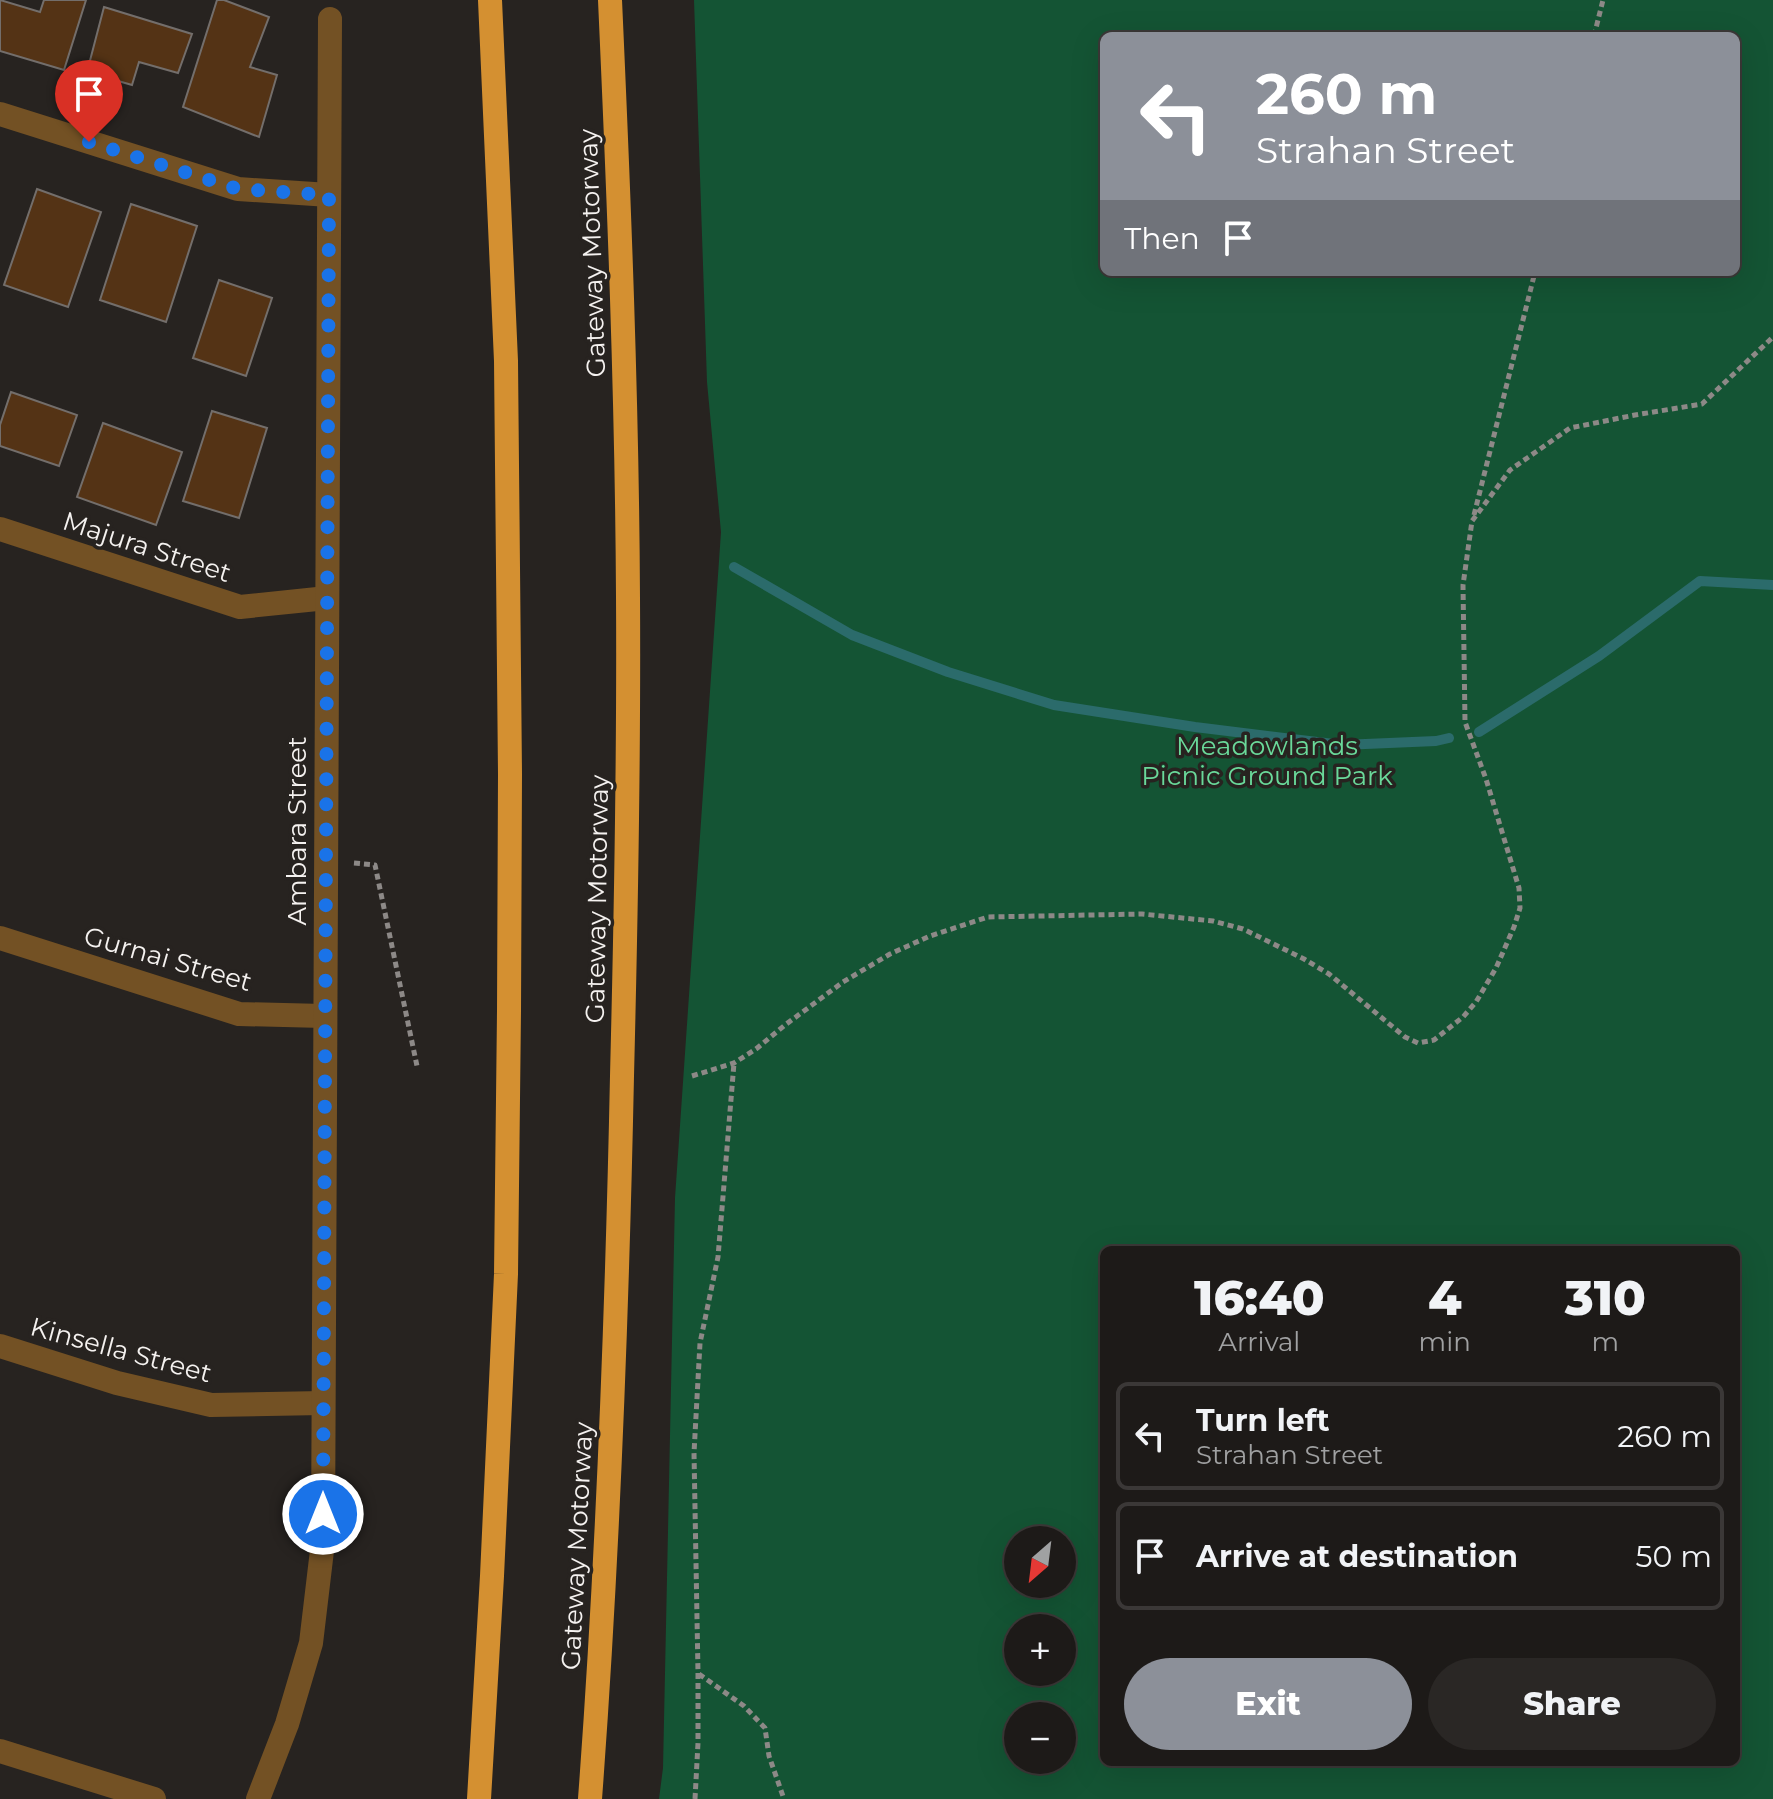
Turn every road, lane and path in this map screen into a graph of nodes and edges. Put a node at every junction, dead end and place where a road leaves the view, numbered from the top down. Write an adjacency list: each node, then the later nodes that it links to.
1 (490, 0): 25 (highway)
2 (610, 0): 26 (highway, Gateway Motorway)
3 (1603, 0): 5 (path)
4 (330, 19): 7 (street, Ambara Street)
5 (1595, 32)
6 (0, 114): 7 (street)
7 (329, 195): 12 (street, Ambara Street)
8 (1534, 276): 10 (path)
9 (1773, 337): 10 (path)
10 (1472, 521): 16 (path)
11 (0, 529): 12 (street, Majura Street)
12 (327, 598): 13 (street, Ambara Street)
13 (325, 860): 15 (street, Ambara Street); 17 (path)
14 (0, 938): 15 (street, Gurnai Street)
15 (324, 1016): 20 (street, Ambara Street)
16 (734, 1063): 18 (path); 21 (path)
17 (417, 1066)
18 (692, 1076)
19 (0, 1346): 20 (street, Kinsella Street)
20 (323, 1403): 24 (street, Ambara Street)
21 (698, 1673): 27 (path); 28 (path)
22 (0, 1751): 23 (street)
23 (154, 1799)
24 (258, 1799)
25 (479, 1799)
26 (590, 1799)
27 (695, 1799)
28 (784, 1799)

